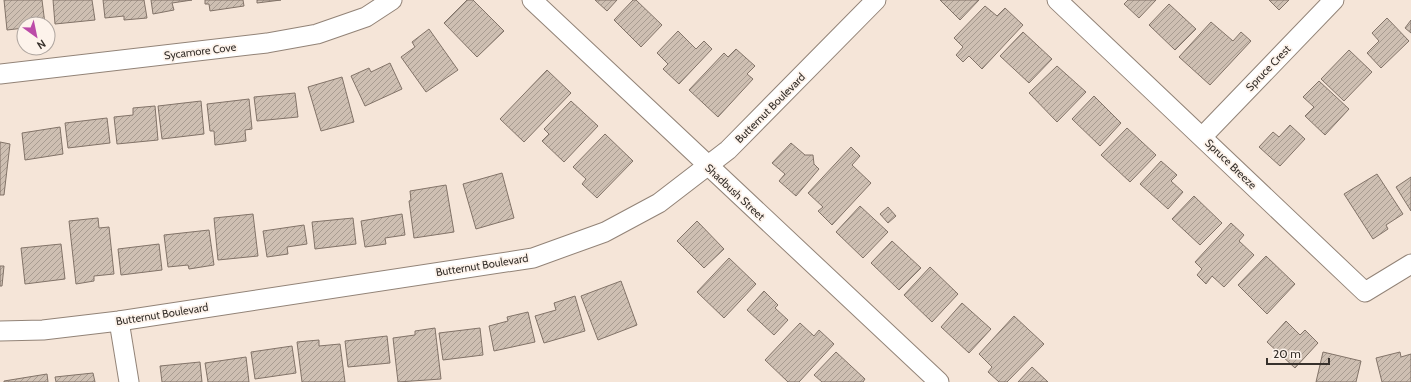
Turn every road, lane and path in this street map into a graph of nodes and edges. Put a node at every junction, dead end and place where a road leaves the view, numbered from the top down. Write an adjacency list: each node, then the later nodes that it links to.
1 (392, 0): 6 (street, Sycamore Cove)
2 (532, 0): 8 (street, Shadbush Street)
3 (876, 0): 8 (street, Butternut Boulevard)
4 (1057, 0): 7 (street, Spruce Breeze)
5 (1334, 0): 7 (street, Spruce Crest)
6 (0, 74)
7 (1203, 136): 9 (street, Spruce Breeze)
8 (708, 167): 10 (street, Butternut Boulevard); 13 (street, Shadbush Street)
9 (1411, 264)
10 (119, 321): 11 (street, Butternut Boulevard); 12 (street)
11 (0, 331)
12 (128, 382)
13 (939, 382)

